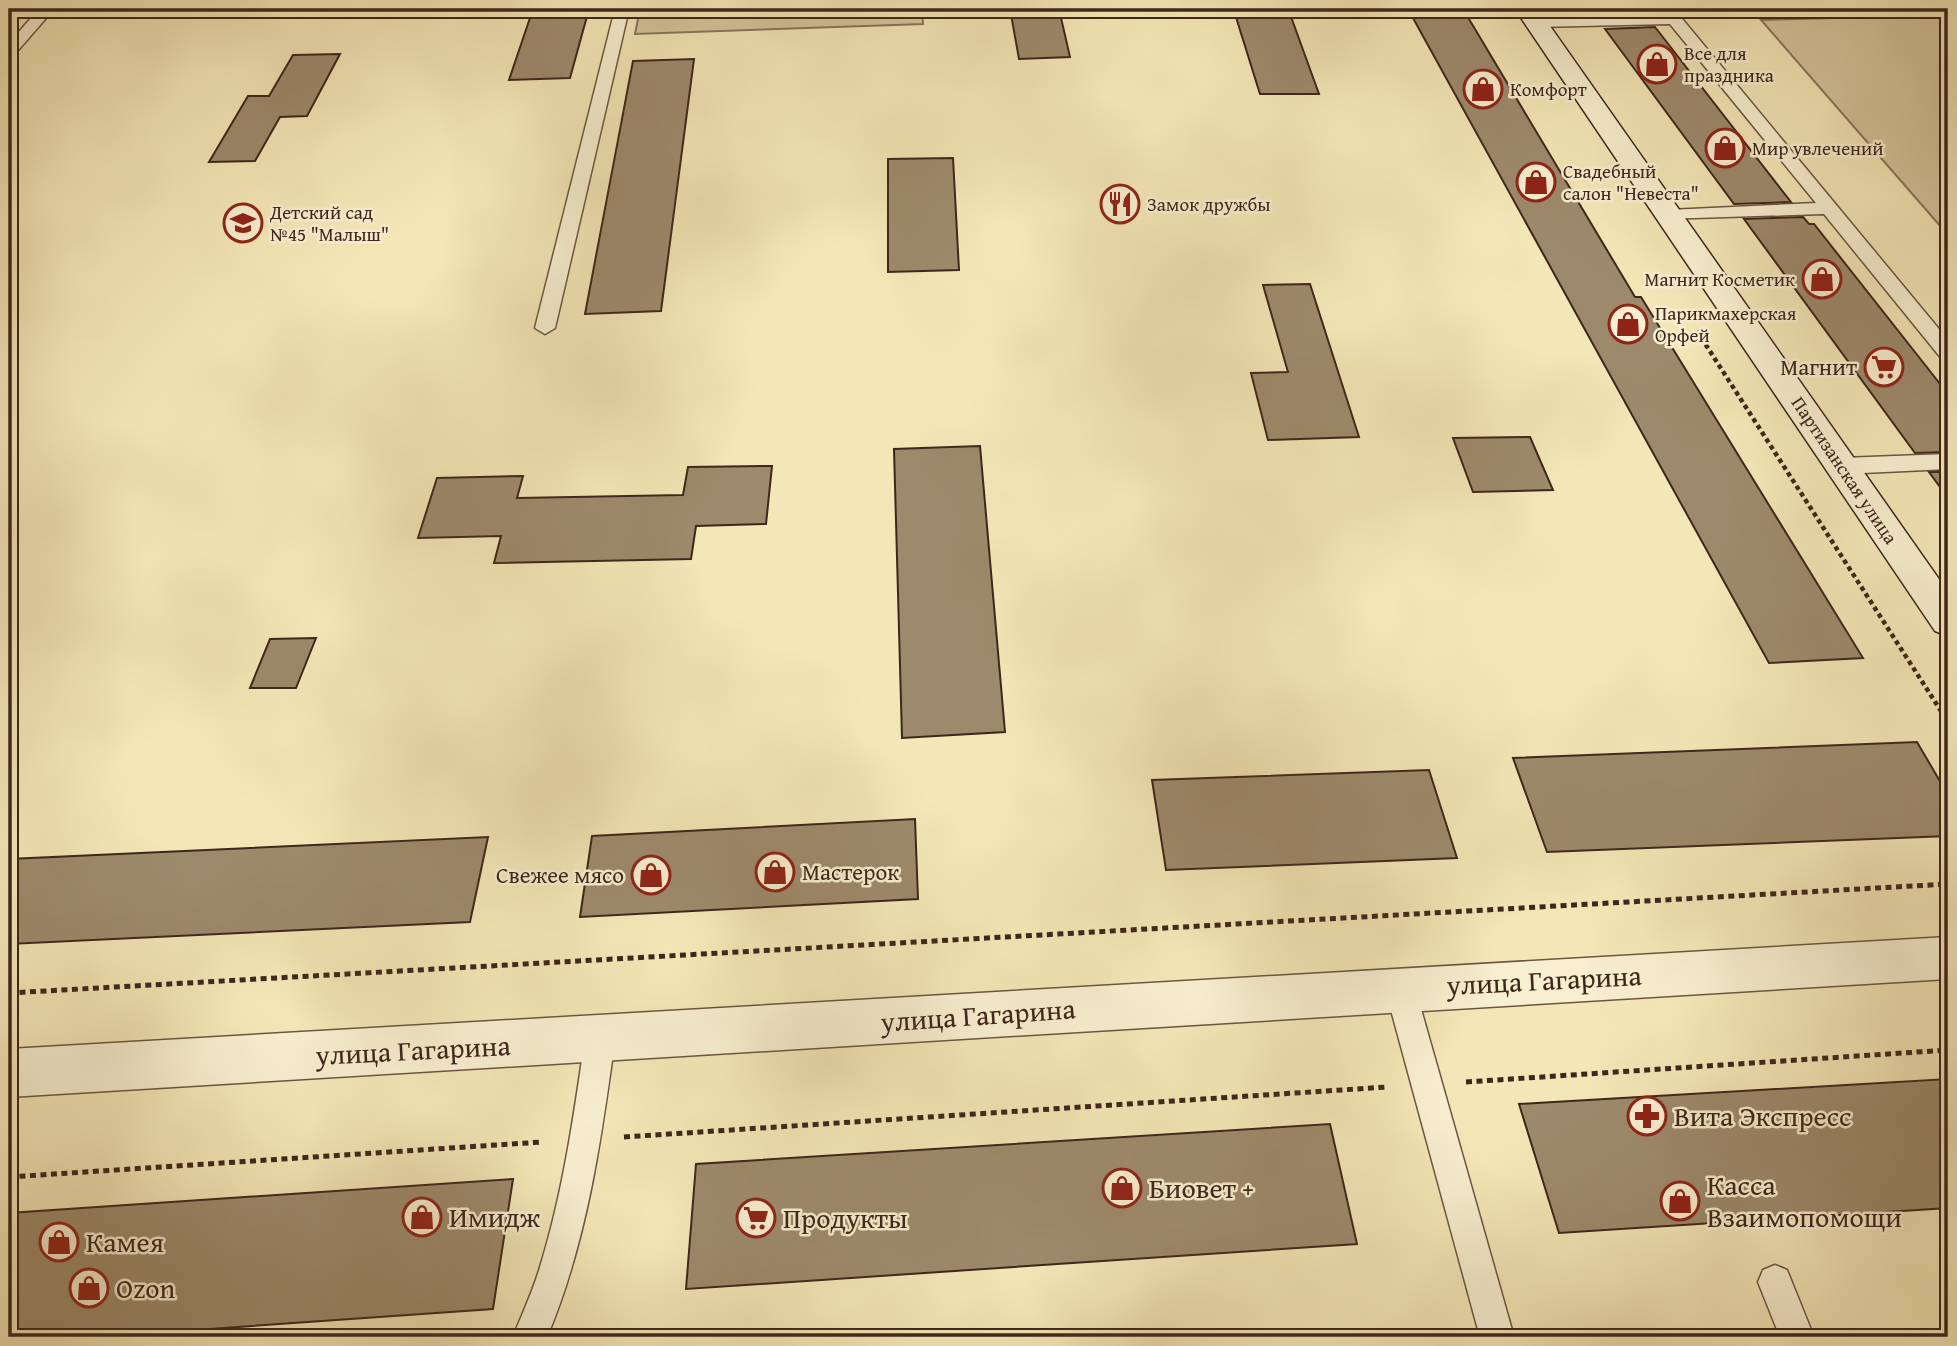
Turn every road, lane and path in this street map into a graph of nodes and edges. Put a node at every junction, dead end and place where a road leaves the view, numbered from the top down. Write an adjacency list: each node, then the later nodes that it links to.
1 (47, 9): 5 (lane)
2 (622, 9): 9 (lane)
3 (1670, 14): 4 (lane); 6 (lane)
4 (1532, 16): 7 (street, Партизанская улица)
5 (9, 52)
6 (1830, 208): 7 (lane); 10 (lane)
7 (1669, 215): 12 (street, Партизанская улица)
8 (1694, 326): 14 (path)
9 (545, 328)
10 (1948, 353)
11 (1948, 461): 12 (lane)
12 (1842, 466): 13 (street, Партизанская улица)
13 (1948, 621)
14 (1948, 722)
15 (1948, 884): 18 (path)
16 (1948, 958): 17 (street, улица Гагарина)
17 (1400, 988): 19 (street, улица Гагарина); 22 (lane)
18 (9, 993)
19 (600, 1039): 21 (street, улица Гагарина); 23 (lane)
20 (1948, 1050): 22 (path)
21 (9, 1073)
22 (1427, 1085): 23 (path); 27 (lane)
23 (586, 1139): 24 (path); 26 (lane)
24 (9, 1177)
25 (1775, 1282): 28 (lane)
26 (530, 1337)
27 (1497, 1337)
28 (1797, 1337)

